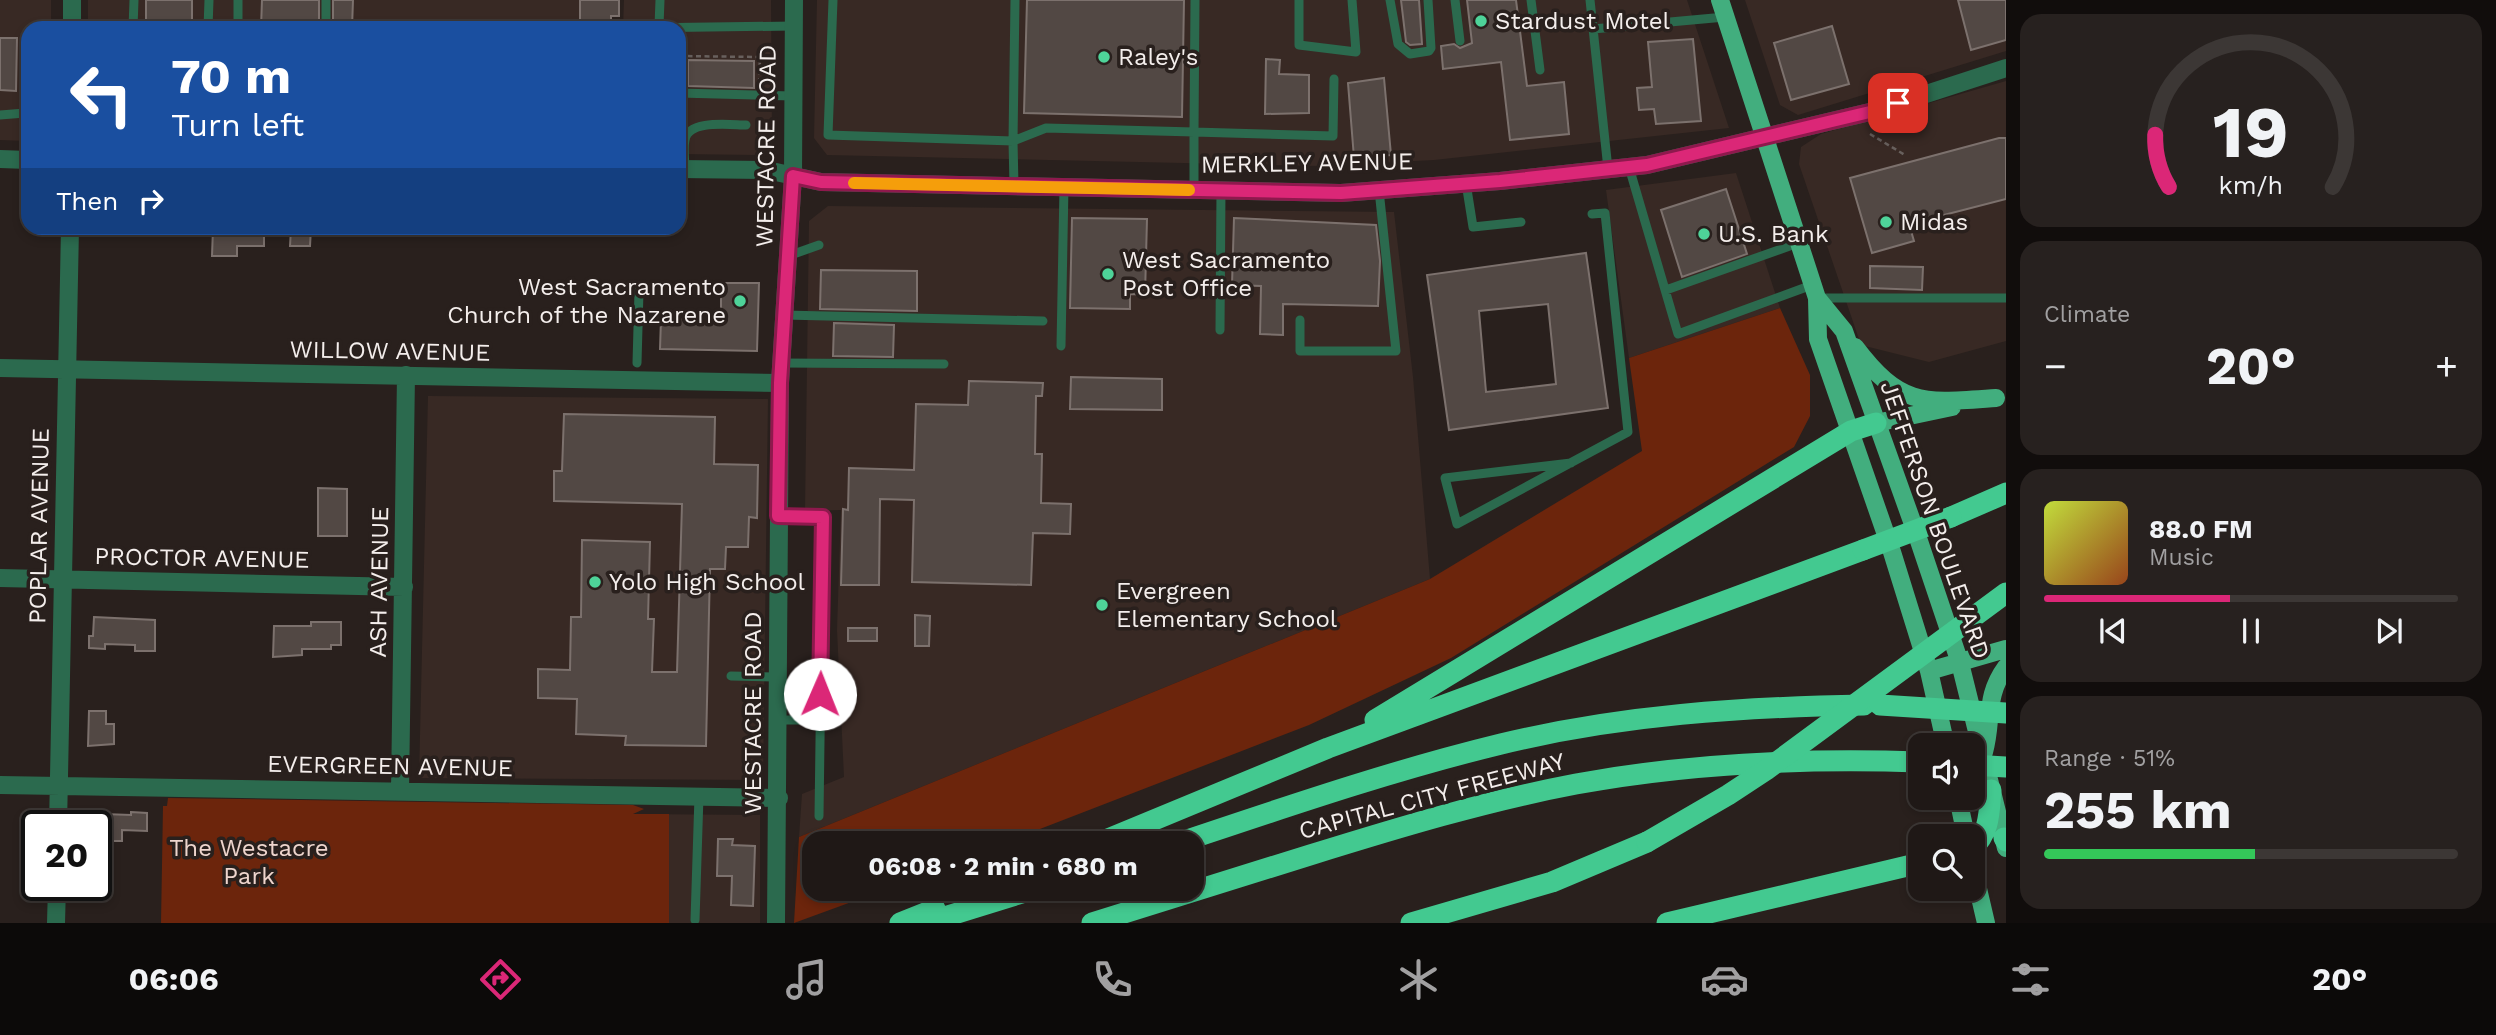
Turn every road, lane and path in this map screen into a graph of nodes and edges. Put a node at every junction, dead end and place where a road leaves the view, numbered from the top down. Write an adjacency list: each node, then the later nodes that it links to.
1 (72, 0): 19 (street)
2 (134, 0): 20 (lane)
3 (209, 0): 21 (lane)
4 (238, 0): 22 (lane)
5 (326, 0): 23 (lane)
6 (660, 0): 24 (lane)
7 (794, 0): 26 (street, WESTACRE ROAD)
8 (832, 0): 43 (lane)
9 (1015, 0): 43 (lane)
10 (1195, 0): 39 (lane)
11 (1298, 0): 12 (lane)
12 (1352, 0)
13 (1390, 0): 14 (lane)
14 (1429, 0)
15 (1455, 0): 28 (lane)
16 (1531, 0): 31 (lane)
17 (1590, 0): 27 (lane)
18 (1722, 8): 27 (lane); 42 (main road, JEFFERSON BOULEVARD)
19 (72, 21)
20 (132, 21)
21 (208, 21)
22 (238, 21)
23 (326, 21)
24 (659, 21)
25 (686, 26): 26 (lane)
26 (793, 26): 35 (street, WESTACRE ROAD)
27 (1593, 29): 49 (lane)
28 (1460, 41)
29 (686, 56): 33 (path)
30 (2006, 68): 42 (street, MERKLEY AVENUE)
31 (1540, 70)
32 (1334, 79): 39 (lane)
33 (759, 86)
34 (686, 93): 35 (lane)
35 (793, 96): 50 (street, WESTACRE ROAD)
36 (21, 113): 37 (lane)
37 (0, 115)
38 (747, 125): 41 (lane)
39 (1194, 132): 43 (lane); 54 (lane)
40 (1870, 134): 44 (path)
41 (686, 135)
42 (1763, 137): 47 (street, MERKLEY AVENUE); 60 (main road, JEFFERSON BOULEVARD)
43 (1013, 141): 52 (lane)
44 (1905, 155)
45 (0, 159): 46 (street)
46 (21, 160)
47 (1629, 167): 49 (street, MERKLEY AVENUE); 63 (lane)
48 (686, 169): 50 (street, MERKLEY AVENUE)
49 (1608, 169): 51 (street, MERKLEY AVENUE)
50 (793, 176): 52 (street, MERKLEY AVENUE); 62 (street, WESTACRE ROAD)
51 (1466, 183): 56 (street, MERKLEY AVENUE); 58 (lane)
52 (1014, 186): 53 (street, MERKLEY AVENUE)
53 (1064, 187): 54 (street, MERKLEY AVENUE); 72 (lane)
54 (1194, 190): 55 (street, MERKLEY AVENUE)
55 (1221, 190): 56 (street, MERKLEY AVENUE); 70 (lane)
56 (1379, 190): 68 (lane)
57 (1592, 214): 83 (lane)
58 (1521, 222)
59 (70, 235): 77 (street, POPLAR AVENUE)
60 (1798, 243): 63 (lane); 65 (main road, JEFFERSON BOULEVARD)
61 (819, 245): 62 (lane)
62 (788, 256): 67 (street, WESTACRE ROAD)
63 (1665, 290): 65 (lane)
64 (712, 292): 74 (lane)
65 (1815, 292): 66 (lane); 71 (main road, JEFFERSON BOULEVARD); 82 (main road, JEFFERSON BOULEVARD)
66 (2006, 298)
67 (784, 315): 69 (lane); 73 (street, WESTACRE ROAD)
68 (1300, 320)
69 (1043, 321)
70 (1220, 330)
71 (1844, 331): 80 (main road); 81 (main road, JEFFERSON BOULEVARD)
72 (1061, 346)
73 (781, 362): 75 (lane); 79 (street, WESTACRE ROAD)
74 (637, 363)
75 (944, 364)
76 (0, 369): 77 (street, WILLOW AVENUE)
77 (68, 370): 78 (street, WILLOW AVENUE); 87 (street, POPLAR AVENUE)
78 (406, 375): 79 (street, WILLOW AVENUE); 88 (street, ASH AVENUE)
79 (780, 383): 85 (street, WESTACRE ROAD)
80 (2001, 397): 81 (main road)
81 (1876, 423): 82 (highway); 91 (main road, JEFFERSON BOULEVARD)
82 (1851, 431): 93 (main road, JEFFERSON BOULEVARD); 102 (highway)
83 (1570, 463): 83 (lane)
84 (2006, 493): 102 (highway, bridge)
85 (778, 516): 95 (street, WESTACRE ROAD); 98 (lane)
86 (0, 578): 87 (street, PROCTOR AVENUE)
87 (62, 579): 88 (street, PROCTOR AVENUE); 108 (street, POPLAR AVENUE)
88 (404, 587): 109 (street, ASH AVENUE)
89 (2006, 593): 130 (highway, bridge)
90 (2006, 649): 91 (main road)
91 (1960, 663): 93 (main road); 100 (main road, JEFFERSON BOULEVARD)
92 (2006, 667): 101 (main road)
93 (1929, 671): 99 (main road, JEFFERSON BOULEVARD)
94 (731, 676): 95 (lane)
95 (776, 677): 97 (street, WESTACRE ROAD)
96 (2006, 713): 117 (highway, CAPITAL CITY FREEWAY, bridge)
97 (777, 720): 98 (lane); 112 (street, WESTACRE ROAD)
98 (820, 720): 114 (lane)
99 (1943, 733)
100 (1973, 733)
101 (1985, 743)
102 (1328, 748): 115 (highway)
103 (1908, 762): 129 (highway, CAPITAL CITY FREEWAY)
104 (1985, 762): 105 (highway, bridge)
105 (2006, 767)
106 (1985, 776): 110 (main road, JEFFERSON BOULEVARD)
107 (0, 785): 108 (street, EVERGREEN AVENUE)
108 (58, 786): 109 (street, EVERGREEN AVENUE); 113 (street, POPLAR AVENUE)
109 (400, 790): 111 (street, EVERGREEN AVENUE)
110 (1991, 790): 116 (highway); 118 (main road, JEFFERSON BOULEVARD)
111 (699, 796): 112 (street, EVERGREEN AVENUE); 124 (lane)
112 (779, 798): 126 (street, WESTACRE ROAD)
113 (58, 810)
114 (819, 816)
115 (1127, 831)
116 (1985, 832)
117 (1204, 835)
118 (2005, 842)
119 (1908, 866): 131 (highway)
120 (57, 901): 125 (street)
121 (956, 901): 127 (highway)
122 (996, 901): 128 (highway)
123 (1981, 901): 132 (main road)
124 (695, 920)
125 (56, 923)
126 (776, 923)
127 (900, 923)
128 (925, 923)
129 (1092, 923)
130 (1411, 923)
131 (1667, 923)
132 (1986, 923)

